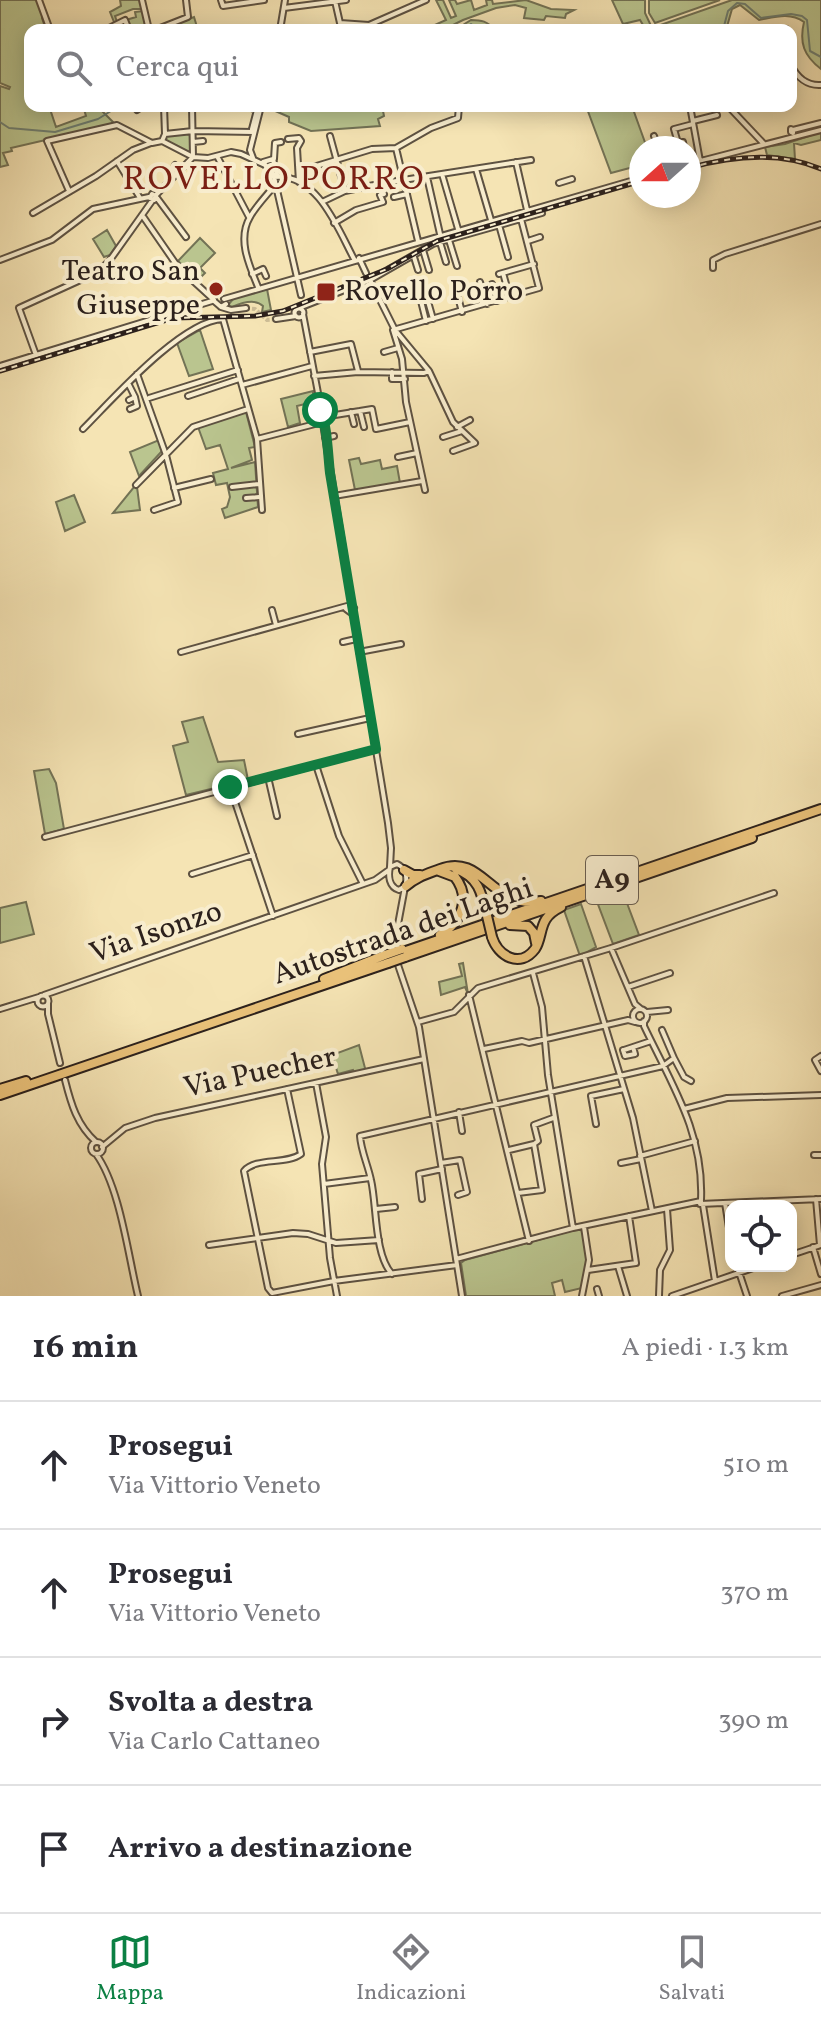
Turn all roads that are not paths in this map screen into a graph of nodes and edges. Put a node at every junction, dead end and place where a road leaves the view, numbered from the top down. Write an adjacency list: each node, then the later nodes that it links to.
1 (39, 0): 11 (street)
2 (142, 0): 12 (street)
3 (186, 0): 13 (street)
4 (221, 0): 5 (street)
5 (264, 0)
6 (285, 0): 10 (street)
7 (346, 0): 9 (street)
8 (426, 0): 16 (street)
9 (335, 1): 10 (street); 15 (street)
10 (284, 8): 14 (street)
11 (48, 24)
12 (148, 24)
13 (170, 24)
14 (281, 24)
15 (354, 24)
16 (371, 24)
17 (797, 73): 18 (street)
18 (821, 85)
19 (164, 112): 33 (street)
20 (192, 112): 31 (street)
21 (257, 112): 32 (street)
22 (259, 112): 32 (street)
23 (458, 112): 44 (street)
24 (691, 112): 27 (street)
25 (734, 112): 43 (street)
26 (717, 115): 27 (street)
27 (693, 122): 35 (street); 36 (street)
28 (821, 123): 29 (street)
29 (793, 130)
30 (821, 130): 43 (street)
31 (193, 131): 32 (street); 33 (street); 40 (street)
32 (253, 132): 49 (street)
33 (165, 134): 38 (street)
34 (330, 136): 48 (street)
35 (676, 136)
36 (696, 136)
37 (288, 139): 57 (street)
38 (162, 141): 42 (street); 46 (street)
39 (203, 141): 40 (street)
40 (193, 142): 46 (street)
41 (281, 142): 47 (street)
42 (152, 143): 51 (street); 68 (street)
43 (764, 144): 52 (street)
44 (396, 148): 48 (street); 63 (street)
45 (217, 156): 46 (street); 49 (street); 80 (street)
46 (193, 157): 58 (street)
47 (274, 158): 54 (street); 60 (street)
48 (337, 159): 57 (street); 69 (street)
49 (254, 160): 54 (street)
50 (531, 160): 53 (street)
51 (117, 161): 68 (street); 73 (street)
52 (701, 161)
53 (516, 162): 56 (street); 76 (street)
54 (261, 163): 60 (street)
55 (175, 165): 58 (street)
56 (476, 169): 59 (street); 82 (street)
57 (300, 171): 65 (street)
58 (181, 172): 74 (street)
59 (442, 174): 61 (street); 86 (street)
60 (276, 176): 65 (street); 67 (street)
61 (427, 177): 63 (street); 87 (street)
62 (572, 179): 66 (street)
63 (404, 180): 69 (street); 71 (street)
64 (629, 181): 76 (street)
65 (299, 182): 75 (street)
66 (559, 183)
67 (275, 185): 80 (street); 108 (street)
68 (69, 191): 77 (street)
69 (345, 191): 75 (street)
70 (384, 194): 83 (street)
71 (407, 194): 72 (street); 91 (street)
72 (394, 197)
73 (140, 198): 74 (street); 98 (street)
74 (154, 198): 79 (street); 88 (street)
75 (322, 202): 83 (street)
76 (527, 210): 82 (street)
77 (33, 213)
78 (542, 213): 81 (street)
79 (142, 215): 119 (street); 133 (street)
80 (249, 217): 106 (street)
81 (521, 219): 85 (street); 92 (street)
82 (491, 220): 86 (street)
83 (334, 223): 97 (street)
84 (821, 224): 102 (street)
85 (499, 225): 90 (street); 96 (street)
86 (458, 229): 87 (street)
87 (440, 234): 91 (street)
88 (186, 237)
89 (540, 237): 92 (street)
90 (449, 240): 93 (street); 101 (street)
91 (418, 241): 97 (street)
92 (528, 241): 100 (street)
93 (440, 242): 94 (street); 99 (street)
94 (423, 250): 95 (street); 104 (street)
95 (413, 256): 103 (street); 110 (street)
96 (508, 257)
97 (357, 259): 105 (street); 108 (street)
98 (0, 260)
99 (446, 262)
100 (534, 264): 116 (street); 121 (street)
101 (457, 266)
102 (713, 268)
103 (418, 270)
104 (429, 270)
105 (366, 273)
106 (252, 274): 107 (street); 114 (street)
107 (266, 276)
108 (298, 276): 109 (street); 115 (street)
109 (288, 279): 114 (street); 115 (street)
110 (370, 280): 124 (street); 129 (street)
111 (454, 282): 125 (street)
112 (480, 282): 122 (street)
113 (492, 284): 121 (street)
114 (258, 287): 119 (street)
115 (299, 288): 117 (street)
116 (508, 291)
117 (301, 295)
118 (427, 298): 127 (street)
119 (216, 301): 123 (street); 133 (street)
120 (421, 301): 128 (street)
121 (497, 301): 122 (street)
122 (487, 304): 125 (street)
123 (246, 308)
124 (300, 312): 126 (street); 131 (street)
125 (462, 312): 127 (street)
126 (276, 319)
127 (433, 319): 128 (street)
128 (426, 321): 129 (street)
129 (395, 330): 130 (street); 137 (street)
130 (398, 348): 132 (street); 141 (street)
131 (310, 352): 135 (street); 138 (street)
132 (384, 352)
133 (36, 355): 134 (street)
134 (0, 366)
135 (312, 366): 140 (street); 144 (street)
136 (238, 370): 139 (street); 142 (street); 146 (street)
137 (429, 371): 141 (street); 156 (street)
138 (358, 372): 140 (street); 141 (street)
139 (137, 374): 143 (street); 146 (street)
140 (314, 376): 151 (street)
141 (404, 376): 153 (street)
142 (240, 378): 144 (street); 145 (street)
143 (128, 383): 147 (street); 157 (street)
144 (242, 385): 148 (street)
145 (188, 396)
146 (148, 398): 165 (street)
147 (130, 409)
148 (248, 409): 162 (street); 165 (street)
149 (360, 411): 150 (street); 153 (street); 155 (street)
150 (351, 412): 151 (street); 154 (street)
151 (321, 420): 161 (street); 162 (street)
152 (470, 420): 156 (street)
153 (410, 422): 164 (street)
154 (354, 424)
155 (364, 427)
156 (457, 427): 158 (street)
157 (83, 429)
158 (462, 431): 160 (street); 163 (street)
159 (334, 436): 161 (street)
160 (443, 437)
161 (325, 438): 174 (street)
162 (257, 439): 169 (street)
163 (453, 451)
164 (417, 453): 166 (street); 168 (street)
165 (166, 455): 170 (street); 172 (street)
166 (398, 457)
167 (211, 479): 172 (street)
168 (423, 481): 173 (street); 174 (street)
169 (259, 484): 171 (street); 175 (street)
170 (136, 485)
171 (232, 487)
172 (174, 488): 177 (street)
173 (425, 490)
174 (334, 496): 179 (street)
175 (260, 497): 176 (street); 178 (street)
176 (246, 498)
177 (154, 510)
178 (262, 510)
179 (349, 608): 181 (street); 182 (street)
180 (272, 610): 181 (street)
181 (276, 625): 185 (street)
182 (357, 638): 183 (street); 186 (street)
183 (343, 642)
184 (401, 644): 186 (street)
185 (181, 652)
186 (359, 652): 187 (street)
187 (371, 720): 188 (street); 189 (street)
188 (298, 734)
189 (376, 749): 190 (street); 196 (street)
190 (316, 765): 191 (street); 205 (street)
191 (268, 777): 192 (street); 194 (street)
192 (230, 787): 195 (street); 197 (street)
193 (821, 812): 200 (highway, Autostrada dei Laghi / A9); 203 (highway, Autostrada dei Laghi / A9)
194 (277, 816)
195 (45, 837)
196 (391, 848): 198 (street); 199 (street)
197 (253, 855): 202 (street, Via Isonzo); 210 (street)
198 (402, 868): 199 (street); 201 (highway); 207 (street)
199 (390, 869): 204 (street, Via Isonzo); 206 (street)
200 (659, 870): 211 (highway); 213 (highway, Autostrada dei Laghi / A9)
201 (433, 871): 203 (highway); 207 (highway); 211 (highway, bridge); 214 (highway)
202 (192, 874)
203 (619, 878): 214 (highway, Autostrada dei Laghi / A9)
204 (375, 880): 205 (street, Via Isonzo); 206 (street)
205 (363, 884): 210 (street, Via Isonzo)
206 (393, 886): 207 (street); 209 (street)
207 (405, 886): 209 (street)
208 (774, 893): 212 (street)
209 (400, 906): 228 (street)
210 (273, 916): 221 (street, Via Isonzo)
211 (535, 948): 213 (highway)
212 (613, 949): 215 (street); 219 (street)
213 (425, 950): 214 (highway, Autostrada dei Laghi / A9)
214 (403, 953): 216 (highway, Autostrada dei Laghi / A9, bridge)
215 (584, 956): 217 (street); 229 (street)
216 (386, 959): 247 (highway, Autostrada dei Laghi / A9); 247 (highway, Autostrada dei Laghi / A9)
217 (533, 973): 220 (street); 231 (street)
218 (670, 973): 219 (street)
219 (628, 987): 222 (street)
220 (469, 995): 228 (street); 234 (street)
221 (43, 1001): 223 (street); 238 (street)
222 (635, 1004): 224 (street); 226 (street)
223 (0, 1009)
224 (643, 1010): 226 (street); 227 (street)
225 (668, 1010): 227 (street)
226 (632, 1016): 227 (street); 229 (street)
227 (644, 1020): 232 (street)
228 (418, 1022): 237 (street)
229 (604, 1026): 231 (street); 241 (street)
230 (662, 1030): 236 (street)
231 (544, 1040): 234 (street); 248 (street)
232 (651, 1041): 233 (street); 239 (street)
233 (633, 1047)
234 (484, 1049): 250 (street)
235 (821, 1056): 240 (street)
236 (674, 1058): 239 (street); 243 (street)
237 (424, 1059): 244 (street, Via Puecher); 253 (street)
238 (60, 1063)
239 (663, 1066): 241 (street); 251 (street)
240 (820, 1067)
241 (620, 1077): 246 (street); 248 (street)
242 (65, 1080): 259 (street)
243 (691, 1081)
244 (316, 1083): 245 (street, Via Puecher); 272 (street)
245 (287, 1089): 257 (street, Via Puecher); 287 (street)
246 (624, 1089): 255 (street); 266 (street)
247 (0, 1092)
248 (550, 1092): 250 (street); 254 (street)
249 (821, 1095): 251 (street)
250 (496, 1103): 252 (street); 262 (street)
251 (684, 1109): 258 (street)
252 (459, 1112): 253 (street); 256 (street)
253 (435, 1118): 267 (street); 271 (street)
254 (554, 1118): 260 (street); 286 (street)
255 (596, 1124)
256 (462, 1131)
257 (109, 1139): 259 (street, Via Puecher); 261 (street, Via Puecher)
258 (696, 1141): 266 (street); 278 (street)
259 (95, 1143): 261 (street); 263 (street)
260 (534, 1144): 262 (street); 273 (street)
261 (102, 1149): 263 (street); 269 (street)
262 (508, 1150): 273 (street)
263 (96, 1154): 269 (street)
264 (814, 1155): 265 (street)
265 (821, 1155)
266 (640, 1157): 268 (street); 283 (street)
267 (441, 1163): 270 (street); 274 (street)
268 (621, 1163)
269 (103, 1166): 308 (street)
270 (442, 1169): 275 (street); 295 (street)
271 (370, 1178): 272 (street); 281 (street)
272 (324, 1184): 289 (street)
273 (518, 1193): 290 (street)
274 (458, 1195)
275 (422, 1199)
276 (818, 1199): 277 (street); 292 (street)
277 (787, 1200)
278 (703, 1202): 279 (street); 282 (street); 303 (street)
279 (725, 1202)
280 (395, 1207): 281 (street)
281 (376, 1209): 288 (street)
282 (667, 1209): 283 (street); 314 (street)
283 (652, 1211): 284 (street)
284 (629, 1216): 285 (street); 296 (street)
285 (584, 1227): 286 (street); 297 (street)
286 (573, 1228): 290 (street)
287 (257, 1237): 289 (street); 291 (street); 302 (street)
288 (379, 1240): 289 (street); 300 (street)
289 (328, 1241): 302 (street)
290 (529, 1241): 295 (street)
291 (209, 1245)
292 (821, 1245): 293 (street)
293 (813, 1247): 294 (street); 301 (street)
294 (797, 1253)
295 (457, 1262): 300 (street); 310 (street)
296 (618, 1266): 297 (street); 313 (street)
297 (588, 1270): 311 (street)
298 (741, 1272): 299 (street)
299 (738, 1273): 303 (street); 316 (street)
300 (392, 1274): 302 (street)
301 (821, 1274)
302 (334, 1281): 309 (street)
303 (715, 1281): 307 (street)
304 (821, 1285): 306 (street)
305 (597, 1289): 312 (street)
306 (805, 1293): 317 (street)
307 (687, 1294): 315 (street)
308 (138, 1296)
309 (337, 1296)
310 (462, 1296)
311 (582, 1296)
312 (599, 1296)
313 (627, 1296)
314 (659, 1296)
315 (672, 1296)
316 (747, 1296)
317 (782, 1296)

